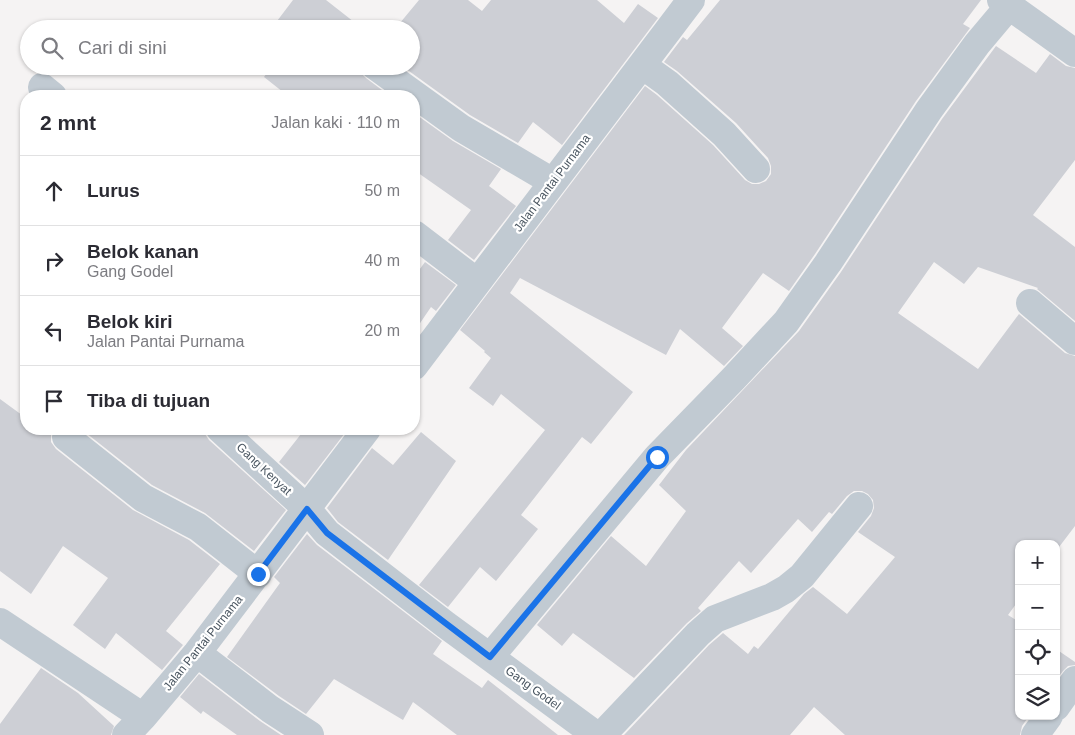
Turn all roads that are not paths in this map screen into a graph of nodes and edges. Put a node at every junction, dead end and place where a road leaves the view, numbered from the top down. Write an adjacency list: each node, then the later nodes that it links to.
1 (691, 0): 4 (street, Jalan Pantai Purnama)
2 (1005, 3): 3 (street); 23 (street)
3 (1075, 53)
4 (642, 65): 8 (street); 9 (street, Jalan Pantai Purnama)
5 (387, 75): 6 (street)
6 (408, 90)
7 (420, 98): 9 (street)
8 (756, 169)
9 (553, 182): 11 (street, Jalan Pantai Purnama)
10 (420, 239): 11 (street)
11 (477, 282): 14 (street, Jalan Pantai Purnama)
12 (1030, 303): 13 (street)
13 (1075, 341)
14 (420, 358)
15 (227, 435): 19 (street, Gang Kenyat)
16 (362, 435): 19 (street, Jalan Pantai Purnama)
17 (66, 437): 20 (street)
18 (859, 506): 30 (street)
19 (307, 509): 20 (street, Jalan Pantai Purnama); 23 (street, Gang Godel)
20 (258, 574): 22 (street, Jalan Pantai Purnama)
21 (0, 622): 27 (street)
22 (197, 653): 27 (street, Jalan Pantai Purnama); 28 (street)
23 (490, 657): 29 (street, Gang Godel)
24 (1075, 680): 25 (street)
25 (1060, 701)
26 (1046, 720): 31 (street)
27 (135, 726)
28 (310, 735)
29 (596, 735)
30 (602, 735)
31 (1035, 735)

